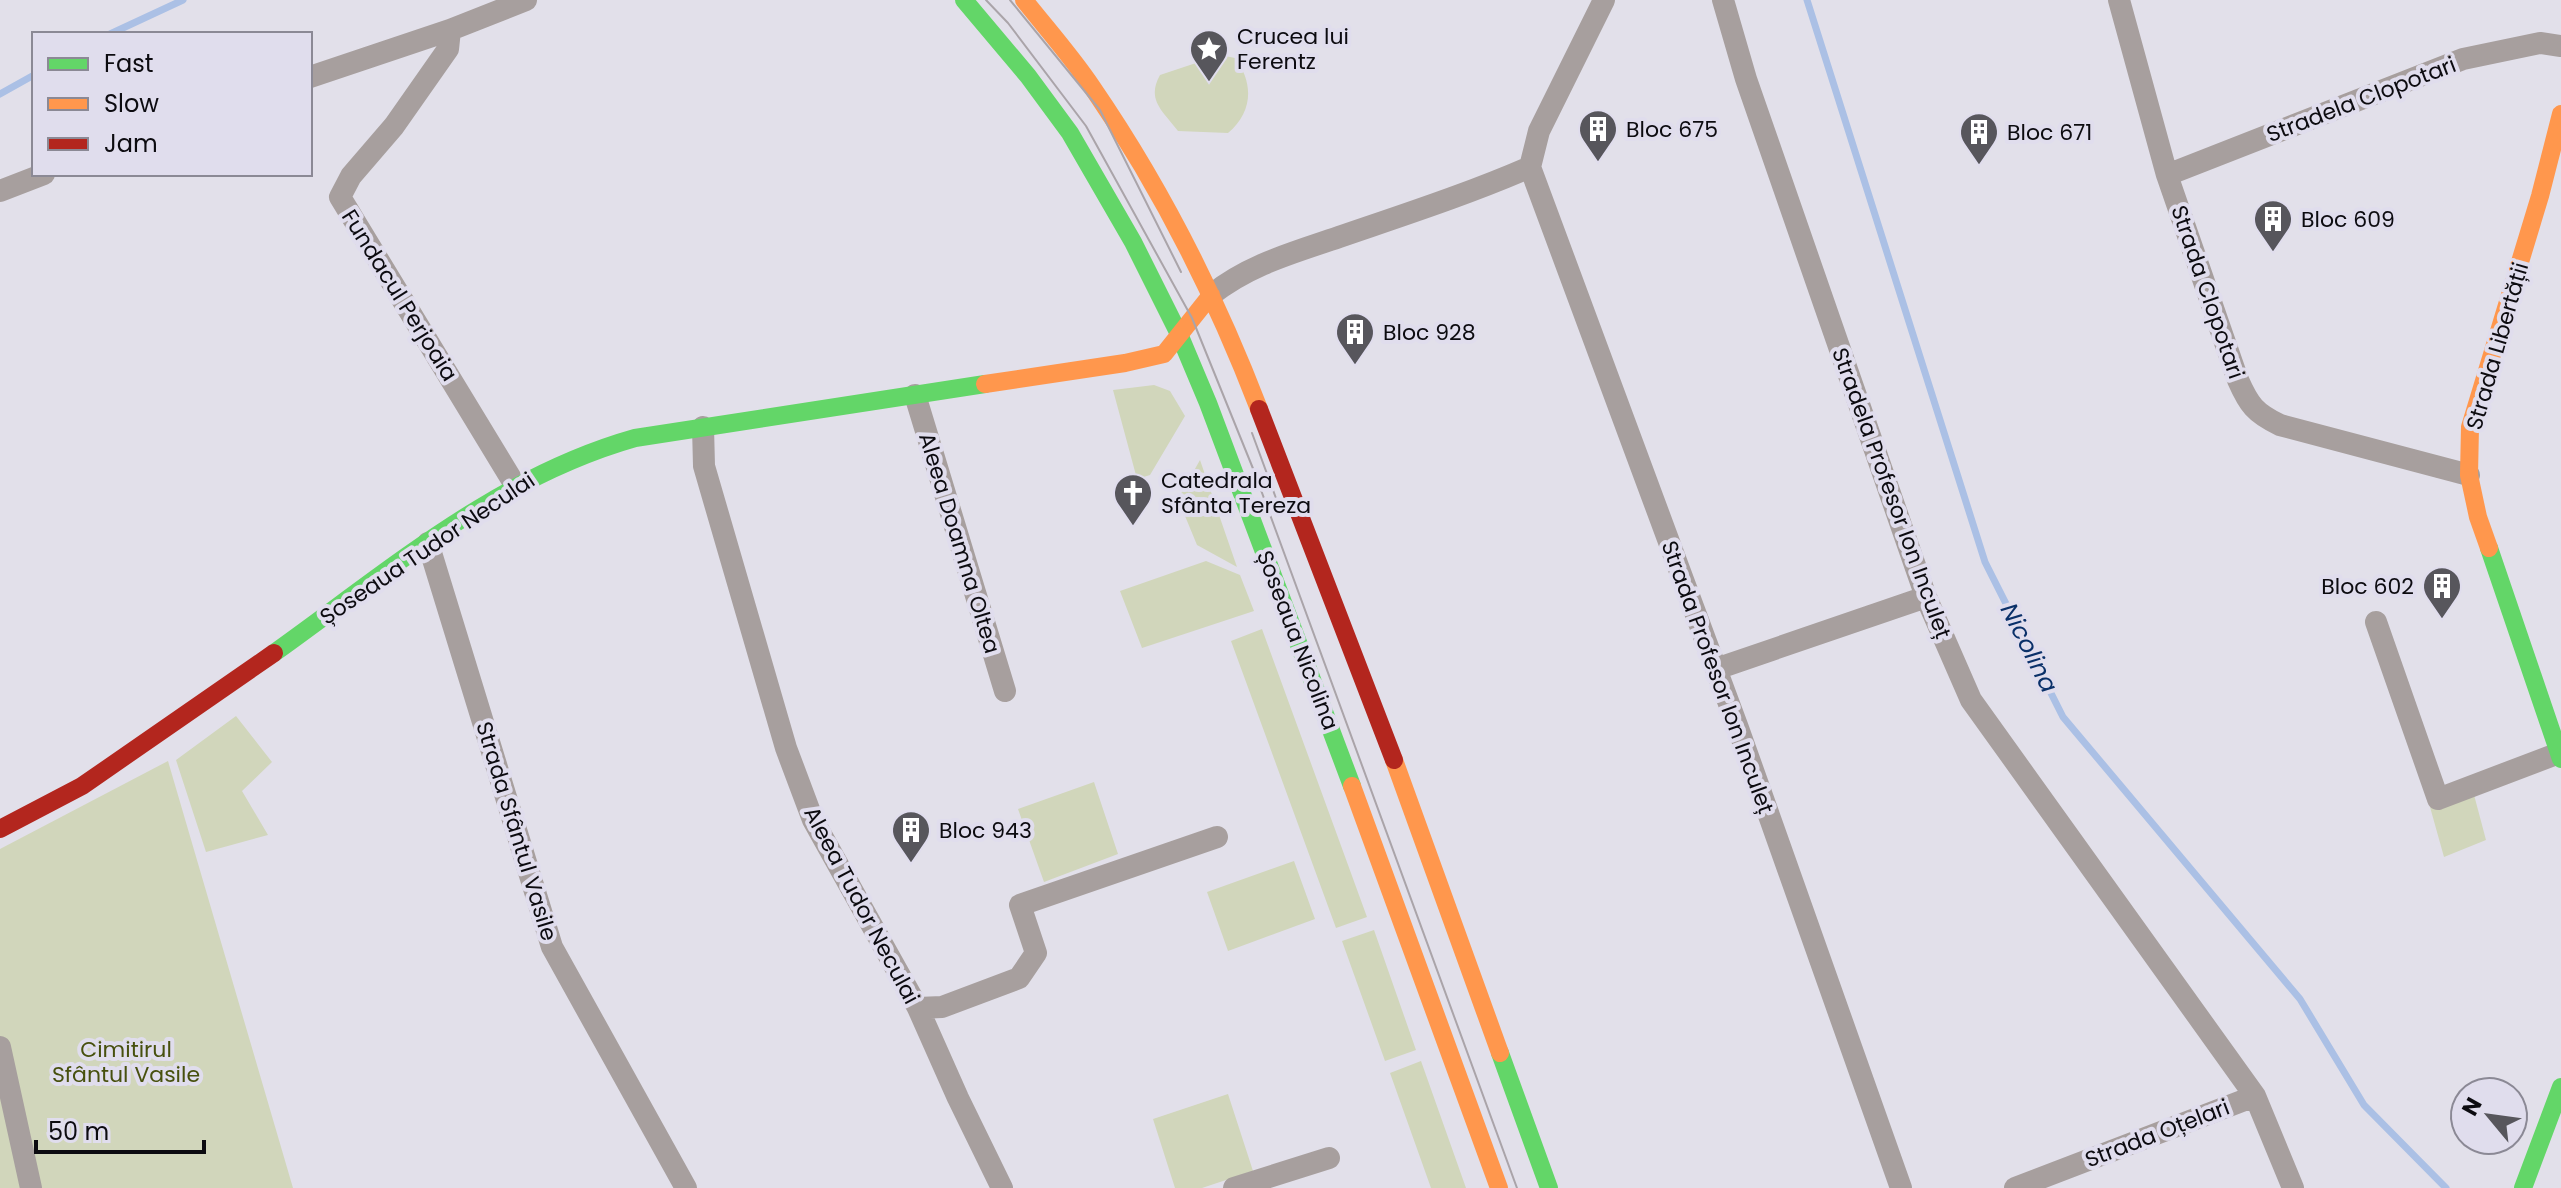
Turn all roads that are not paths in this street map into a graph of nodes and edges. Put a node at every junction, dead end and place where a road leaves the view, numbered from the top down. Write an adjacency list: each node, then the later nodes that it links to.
1 (526, 0): 7 (street)
2 (964, 0): 18 (main road, Șoseaua Nicolina)
3 (1024, 0): 17 (main road)
4 (1604, 0): 13 (street)
5 (1723, 0): 24 (street, Stradela Profesor Ion Inculeț)
6 (2119, 0): 14 (street, Strada Clopotari)
7 (450, 30): 9 (street); 22 (street, Fundacul Perjoaia)
8 (2561, 46): 14 (street, Stradela Clopotari)
9 (312, 76)
10 (2561, 114): 12 (main road, Strada Libertății)
11 (2561, 146): 12 (main road)
12 (2548, 165): 21 (main road, Strada Libertății)
13 (1530, 167): 17 (street); 26 (street, Strada Profesor Ion Inculeț)
14 (2167, 175): 21 (street, Strada Clopotari)
15 (39, 176): 16 (street)
16 (0, 191)
17 (1211, 295): 18 (main road, Șoseaua Tudor Neculai); 41 (main road)
18 (1179, 334): 19 (main road, Șoseaua Tudor Neculai); 40 (main road, Șoseaua Nicolina)
19 (915, 395): 20 (main road, Șoseaua Tudor Neculai); 27 (street, Aleea Doamna Oltea)
20 (703, 427): 22 (main road, Șoseaua Tudor Neculai); 31 (street, Aleea Tudor Neculai)
21 (2469, 475): 28 (main road, Strada Libertății)
22 (515, 485): 23 (main road, Șoseaua Tudor Neculai)
23 (428, 543): 29 (main road, Șoseaua Tudor Neculai); 37 (street, Strada Sfântul Vasile)
24 (1926, 597): 26 (street); 34 (street, Stradela Profesor Ion Inculeț)
25 (2376, 622): 28 (street)
26 (1716, 669): 42 (street, Strada Profesor Ion Inculeț)
27 (1005, 691)
28 (2560, 756)
29 (0, 829)
30 (1217, 837): 31 (street)
31 (918, 1008): 38 (street, Aleea Tudor Neculai)
32 (0, 1047): 36 (street)
33 (2561, 1087): 45 (main road)
34 (2255, 1096): 43 (street, Strada Oțelari); 44 (street, Stradela Profesor Ion Inculeț)
35 (1329, 1158): 39 (street)
36 (31, 1188)
37 (686, 1188)
38 (1002, 1188)
39 (1234, 1188)
40 (1499, 1188)
41 (1549, 1188)
42 (1901, 1188)
43 (2015, 1188)
44 (2293, 1188)
45 (2523, 1188)

